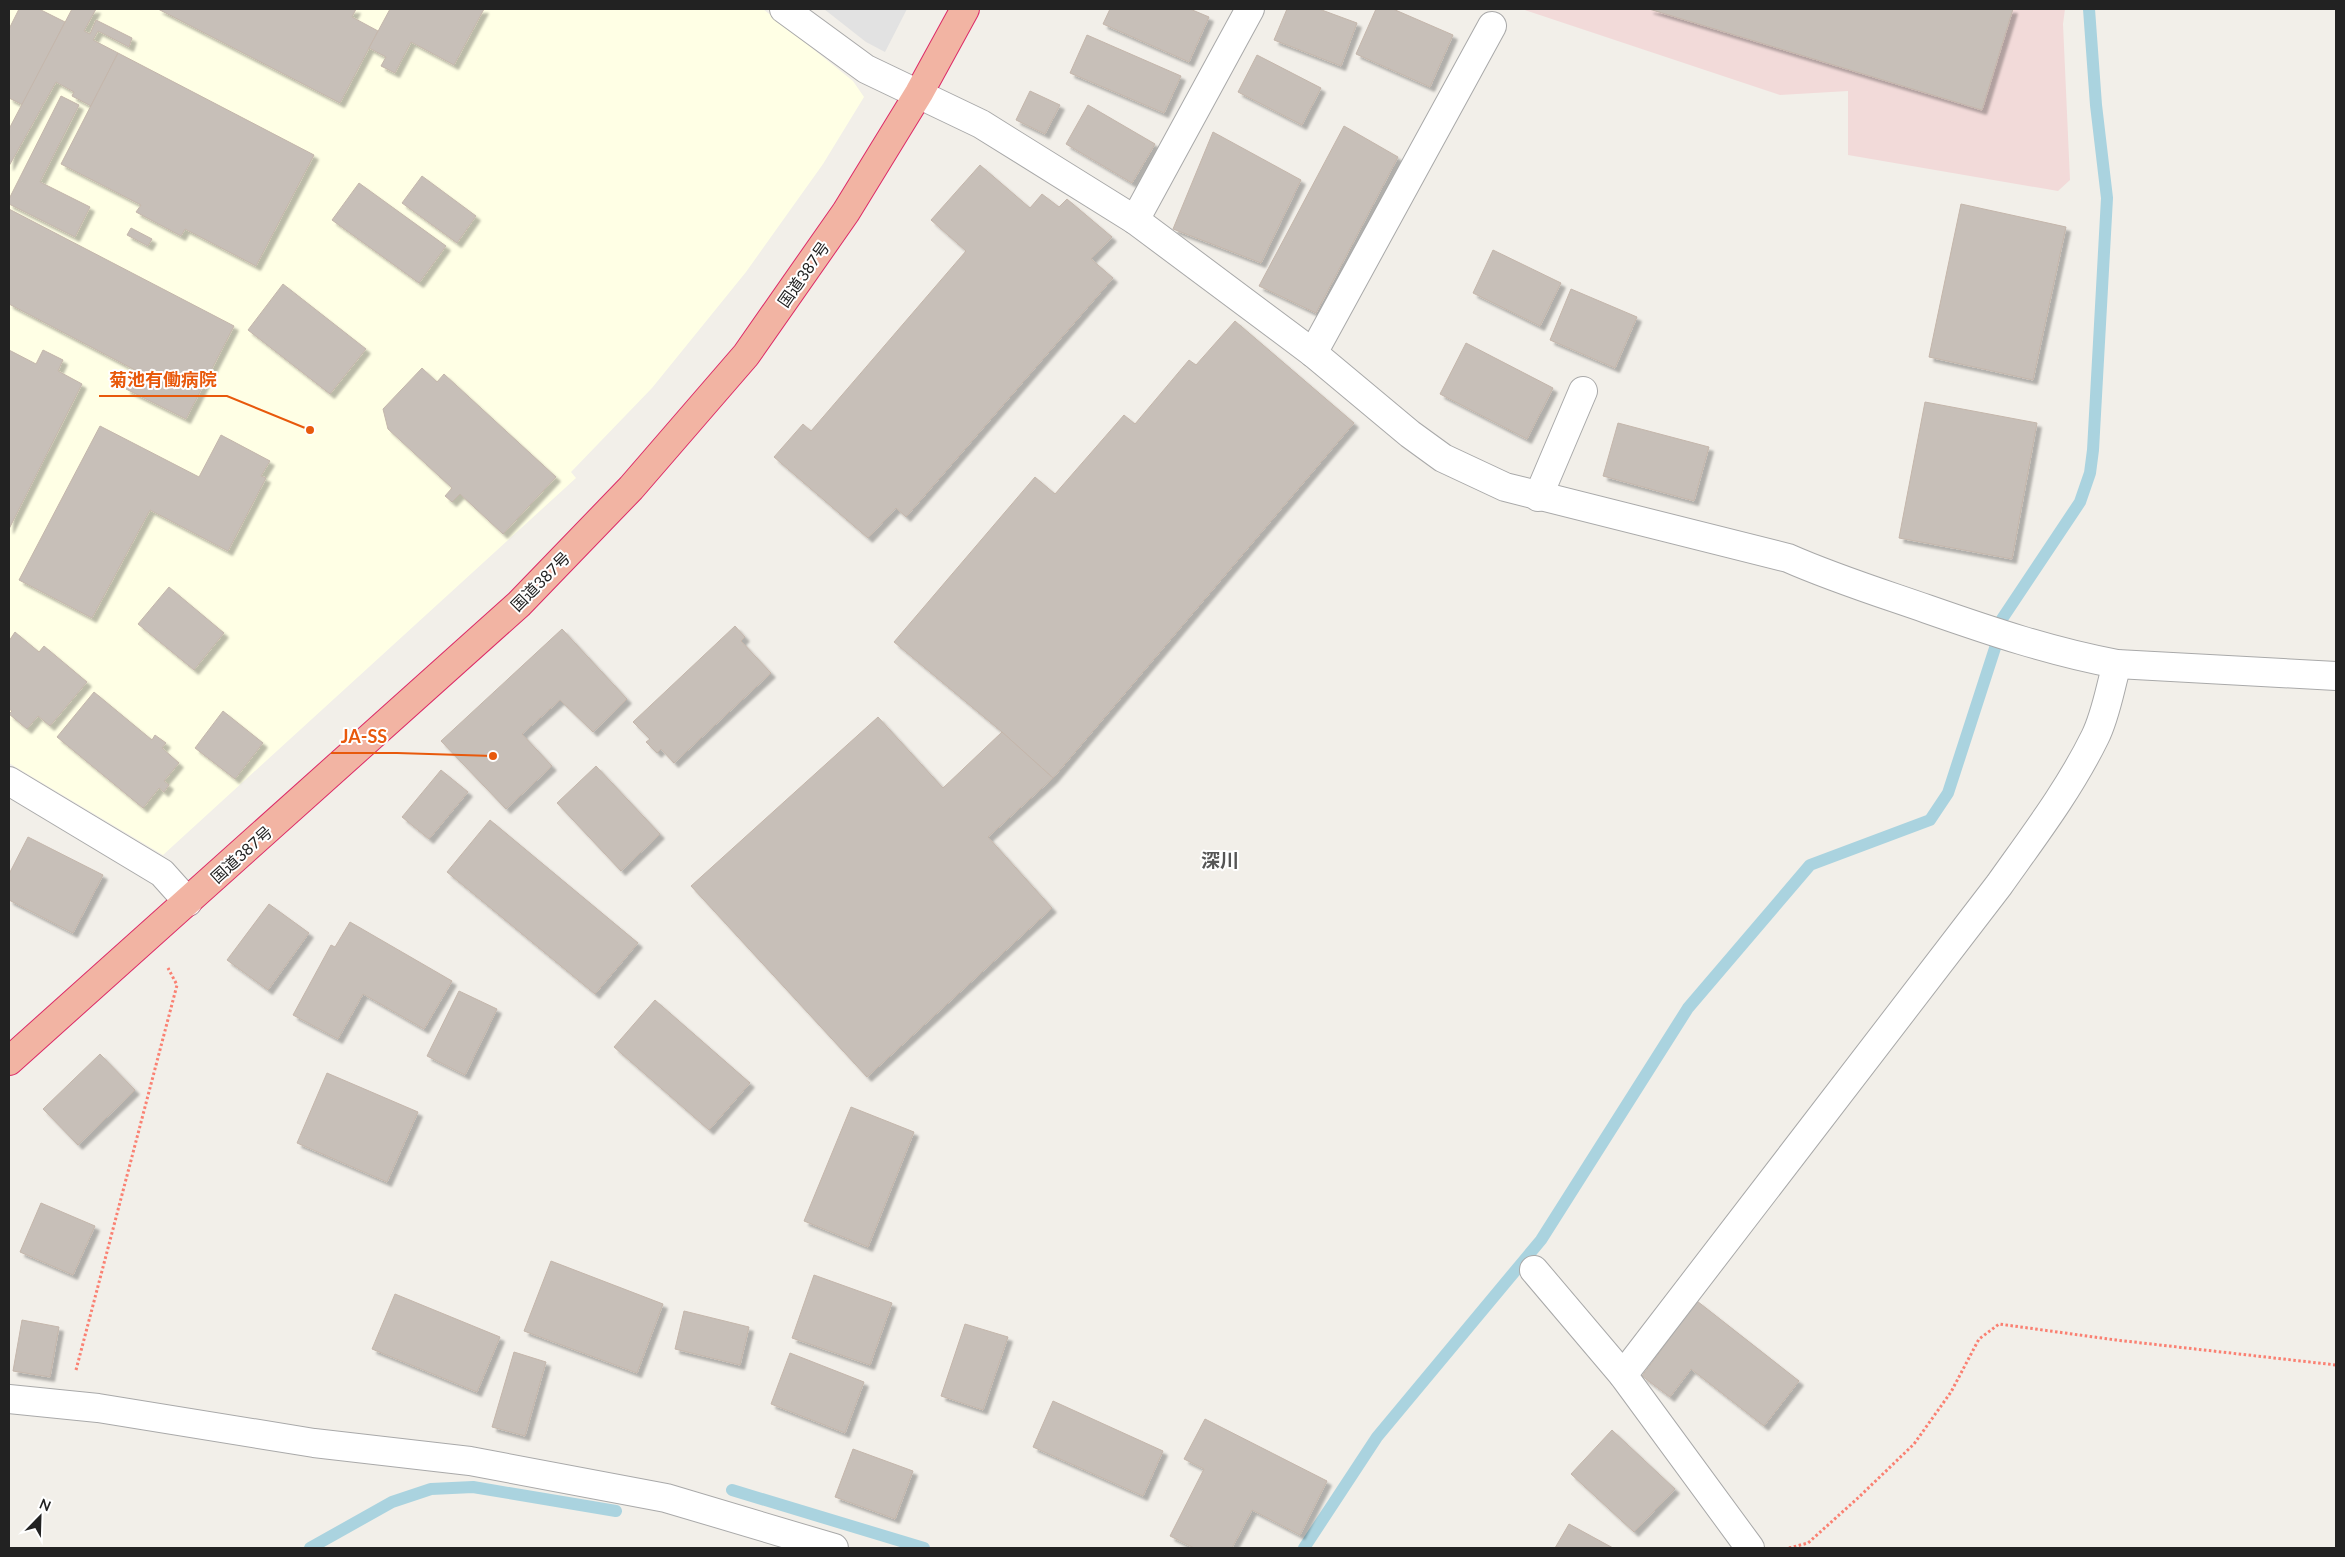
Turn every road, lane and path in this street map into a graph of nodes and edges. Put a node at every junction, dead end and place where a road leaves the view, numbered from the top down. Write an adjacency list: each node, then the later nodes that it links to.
1 (784, 9): 5 (street)
2 (966, 9): 5 (highway, 国道387号)
3 (1250, 9): 6 (street)
4 (1492, 26): 7 (street)
5 (919, 93): 6 (street); 13 (highway, 国道387号)
6 (1135, 220): 7 (street)
7 (1312, 353): 9 (street)
8 (1583, 391): 9 (street)
9 (1538, 497): 10 (street)
10 (2118, 664): 11 (street); 18 (street)
11 (2336, 676)
12 (9, 781): 13 (street)
13 (188, 902): 15 (highway, 国道387号)
14 (168, 968): 20 (path)
15 (9, 1061)
16 (1534, 1270): 18 (street)
17 (2336, 1365): 23 (path)
18 (1623, 1374): 22 (street)
19 (9, 1399): 20 (street)
20 (67, 1405): 21 (street)
21 (834, 1548)
22 (1750, 1548)
23 (1789, 1548)

